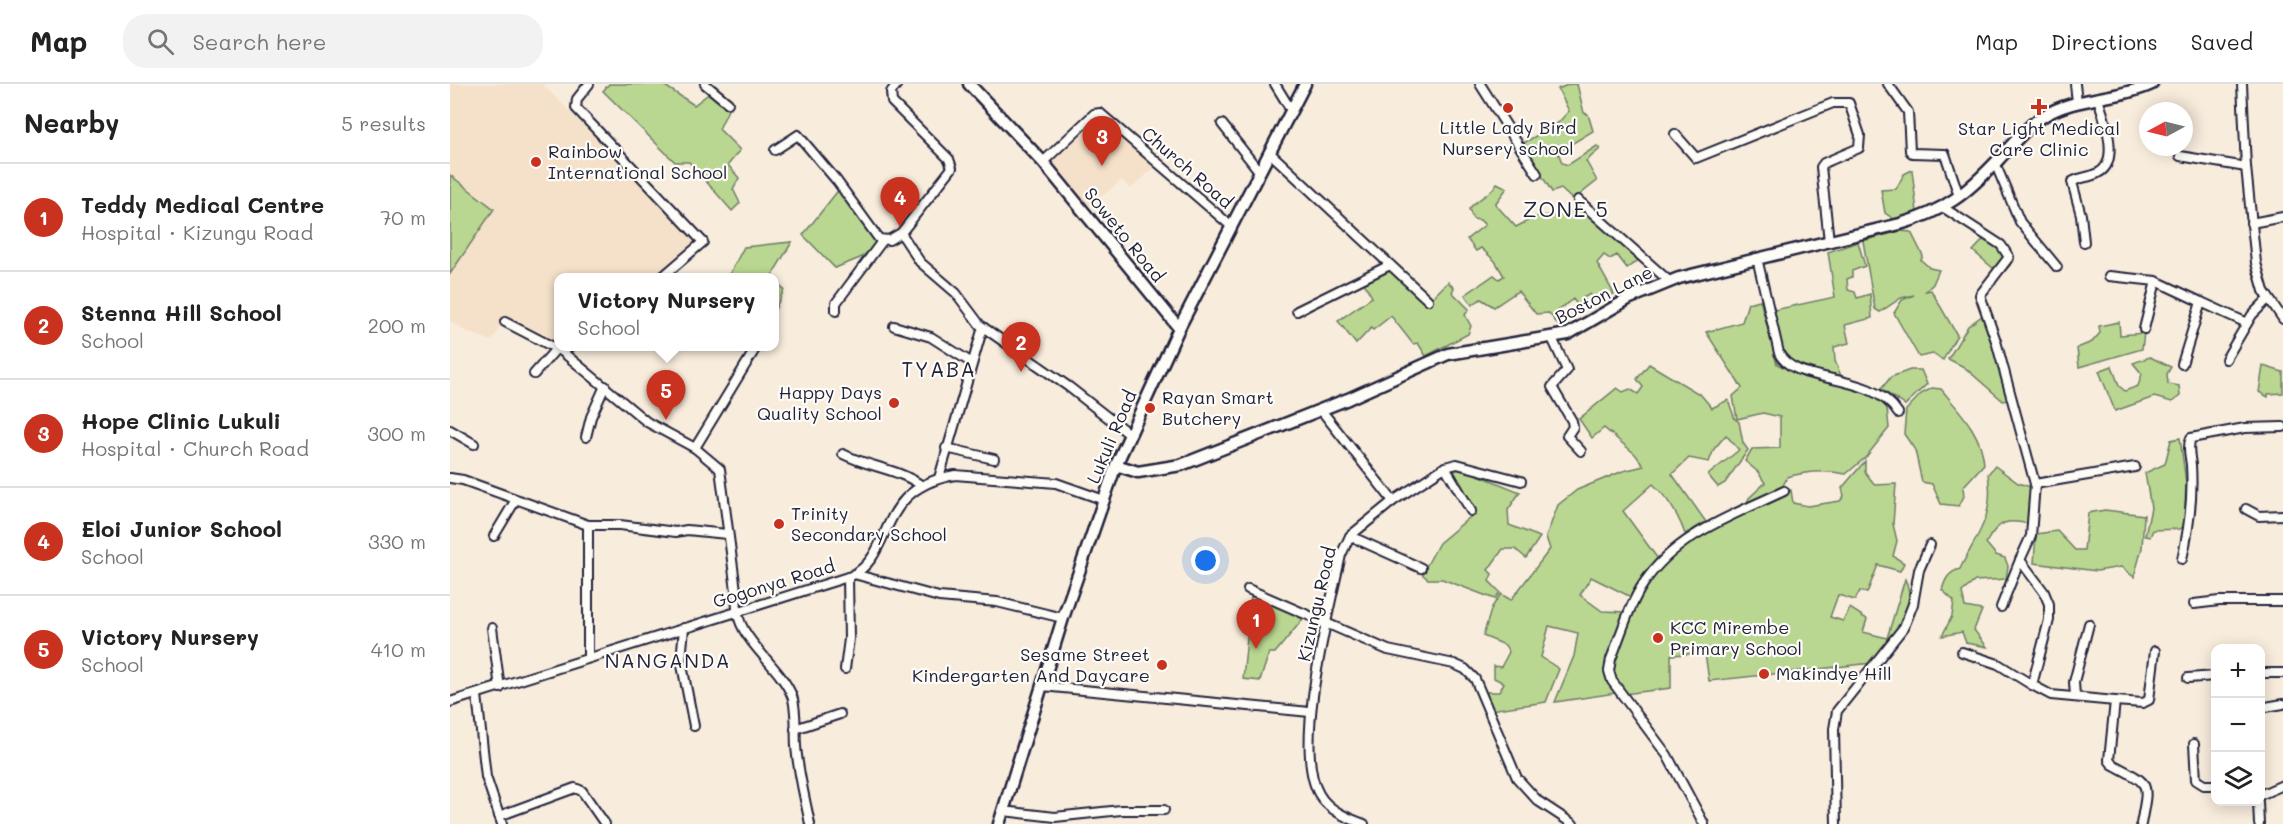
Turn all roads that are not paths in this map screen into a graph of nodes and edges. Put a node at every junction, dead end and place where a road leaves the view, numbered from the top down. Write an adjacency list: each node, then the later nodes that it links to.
1 (589, 84): 39 (street)
2 (705, 84): 14 (street)
3 (897, 84): 32 (street)
4 (969, 84): 21 (street, Soweto Road)
5 (1275, 84): 15 (street)
6 (1305, 84): 15 (street, Lukuli Road)
7 (1480, 84): 25 (street)
8 (1888, 84): 26 (street)
9 (2075, 84): 13 (street)
10 (2152, 84): 12 (street, Boston Lane)
11 (2242, 84): 23 (street)
12 (2098, 99): 13 (street, Boston Lane); 35 (street)
13 (2077, 102): 22 (street, Boston Lane)
14 (728, 103)
15 (1291, 110): 19 (street, Lukuli Road)
16 (1222, 124): 24 (street)
17 (1675, 134): 34 (street)
18 (775, 150): 33 (street)
19 (1269, 152): 24 (street, Lukuli Road); 37 (street)
20 (2180, 156): 23 (street)
21 (1043, 162): 31 (street, Church Road); 53 (street, Soweto Road)
22 (1995, 163): 26 (street, Boston Lane); 38 (street)
23 (2246, 167): 30 (street)
24 (1259, 171): 31 (street, Lukuli Road)
25 (1537, 174)
26 (1959, 196): 28 (street, Boston Lane)
27 (1578, 200): 41 (street)
28 (1944, 208): 34 (street, Boston Lane); 82 (street)
29 (2283, 217): 30 (street)
30 (2251, 223): 43 (street)
31 (1231, 226): 53 (street, Lukuli Road)
32 (901, 234): 33 (street); 52 (street)
33 (883, 240): 46 (street)
34 (1829, 241): 36 (street, Boston Lane)
35 (2084, 242)
36 (1757, 258): 41 (street, Boston Lane); 65 (street)
37 (1390, 265): 44 (street); 47 (street)
38 (2057, 267)
39 (667, 273)
40 (2109, 276): 42 (street)
41 (1669, 281): 55 (street, Boston Lane)
42 (2156, 281): 45 (street); 54 (street)
43 (2268, 299): 48 (street); 50 (street)
44 (1428, 300)
45 (2201, 302): 50 (street); 61 (street)
46 (836, 310)
47 (1297, 311)
48 (2283, 319)
49 (505, 322): 56 (street)
50 (2247, 323): 59 (street)
51 (894, 326): 60 (street)
52 (983, 327): 60 (street); 68 (street)
53 (1179, 328): 68 (street, Lukuli Road)
54 (2144, 329)
55 (1552, 338): 64 (street, Boston Lane); 73 (street)
56 (554, 348)
57 (560, 351): 62 (street); 63 (street)
58 (754, 351): 71 (street)
59 (2226, 359)
60 (972, 363): 72 (street)
61 (2182, 364)
62 (534, 374)
63 (605, 386): 69 (street); 71 (street)
64 (1321, 410): 76 (street, Boston Lane); 87 (street)
65 (1898, 413)
66 (2283, 427): 96 (street)
67 (450, 430): 70 (street)
68 (1129, 434): 76 (street, Lukuli Road)
69 (585, 437)
70 (474, 444)
71 (695, 448): 92 (street)
72 (946, 448): 75 (street); 80 (street)
73 (1581, 451)
74 (843, 454): 83 (street)
75 (994, 459)
76 (1116, 465): 85 (street, Lukuli Road)
77 (1445, 467): 81 (street); 87 (street, Kizungu Road); 89 (street)
78 (2135, 467): 82 (street)
79 (450, 478): 86 (street)
80 (939, 478): 83 (street, Gogonya Road); 85 (street, Gogonya Road)
81 (1521, 481)
82 (2035, 484): 97 (street)
83 (922, 486): 99 (street, Gogonya Road)
84 (1785, 491): 144 (street)
85 (1104, 500): 105 (street, Lukuli Road)
86 (515, 501): 91 (street); 93 (street)
87 (1393, 501): 94 (street, Kizungu Road)
88 (2246, 510): 90 (street)
89 (1471, 511)
90 (2283, 515)
91 (588, 525): 92 (street); 112 (street)
92 (727, 534): 104 (street)
93 (494, 536)
94 (1350, 536): 98 (street); 107 (street, Kizungu Road)
95 (1930, 545): 145 (street)
96 (2182, 559)
97 (2020, 560): 103 (street); 118 (street)
98 (1421, 568)
99 (851, 576): 104 (street, Gogonya Road); 105 (street); 113 (street)
100 (1248, 589): 107 (street)
101 (2283, 601): 102 (street)
102 (2193, 604)
103 (2001, 607)
104 (735, 612): 109 (street, Gogonya Road); 130 (street)
105 (1063, 618): 119 (street, Lukuli Road)
106 (2089, 624): 122 (street)
107 (1326, 625): 127 (street, Kizungu Road); 143 (street)
108 (492, 628): 120 (street)
109 (684, 628): 112 (street, Gogonya Road); 129 (street)
110 (2155, 651): 123 (street)
111 (1962, 652): 118 (street)
112 (588, 658): 120 (street, Gogonya Road)
113 (845, 669)
114 (2265, 673): 115 (street)
115 (2283, 673)
116 (2211, 676): 117 (street)
117 (2188, 678)
118 (2032, 684): 122 (street)
119 (1042, 686): 127 (street); 137 (street, Lukuli Road)
120 (500, 688): 121 (street, Gogonya Road)
121 (477, 695): 124 (street, Gogonya Road); 138 (street)
122 (2075, 696): 123 (street)
123 (2115, 701): 146 (street)
124 (450, 702)
125 (2283, 704): 126 (street)
126 (2265, 707)
127 (1310, 712): 142 (street, Kizungu Road)
128 (840, 714): 130 (street)
129 (694, 726)
130 (795, 729): 140 (street)
131 (2194, 744): 132 (street)
132 (2211, 785)
133 (2283, 785): 134 (street)
134 (2265, 793)
135 (2258, 806): 147 (street)
136 (1164, 810): 137 (street)
137 (1003, 811): 141 (street, Lukuli Road)
138 (501, 820): 139 (street)
139 (605, 824)
140 (810, 824)
141 (999, 824)
142 (1364, 824)
143 (1573, 824)
144 (1704, 824)
145 (1836, 824)
146 (2141, 824)
147 (2259, 824)

